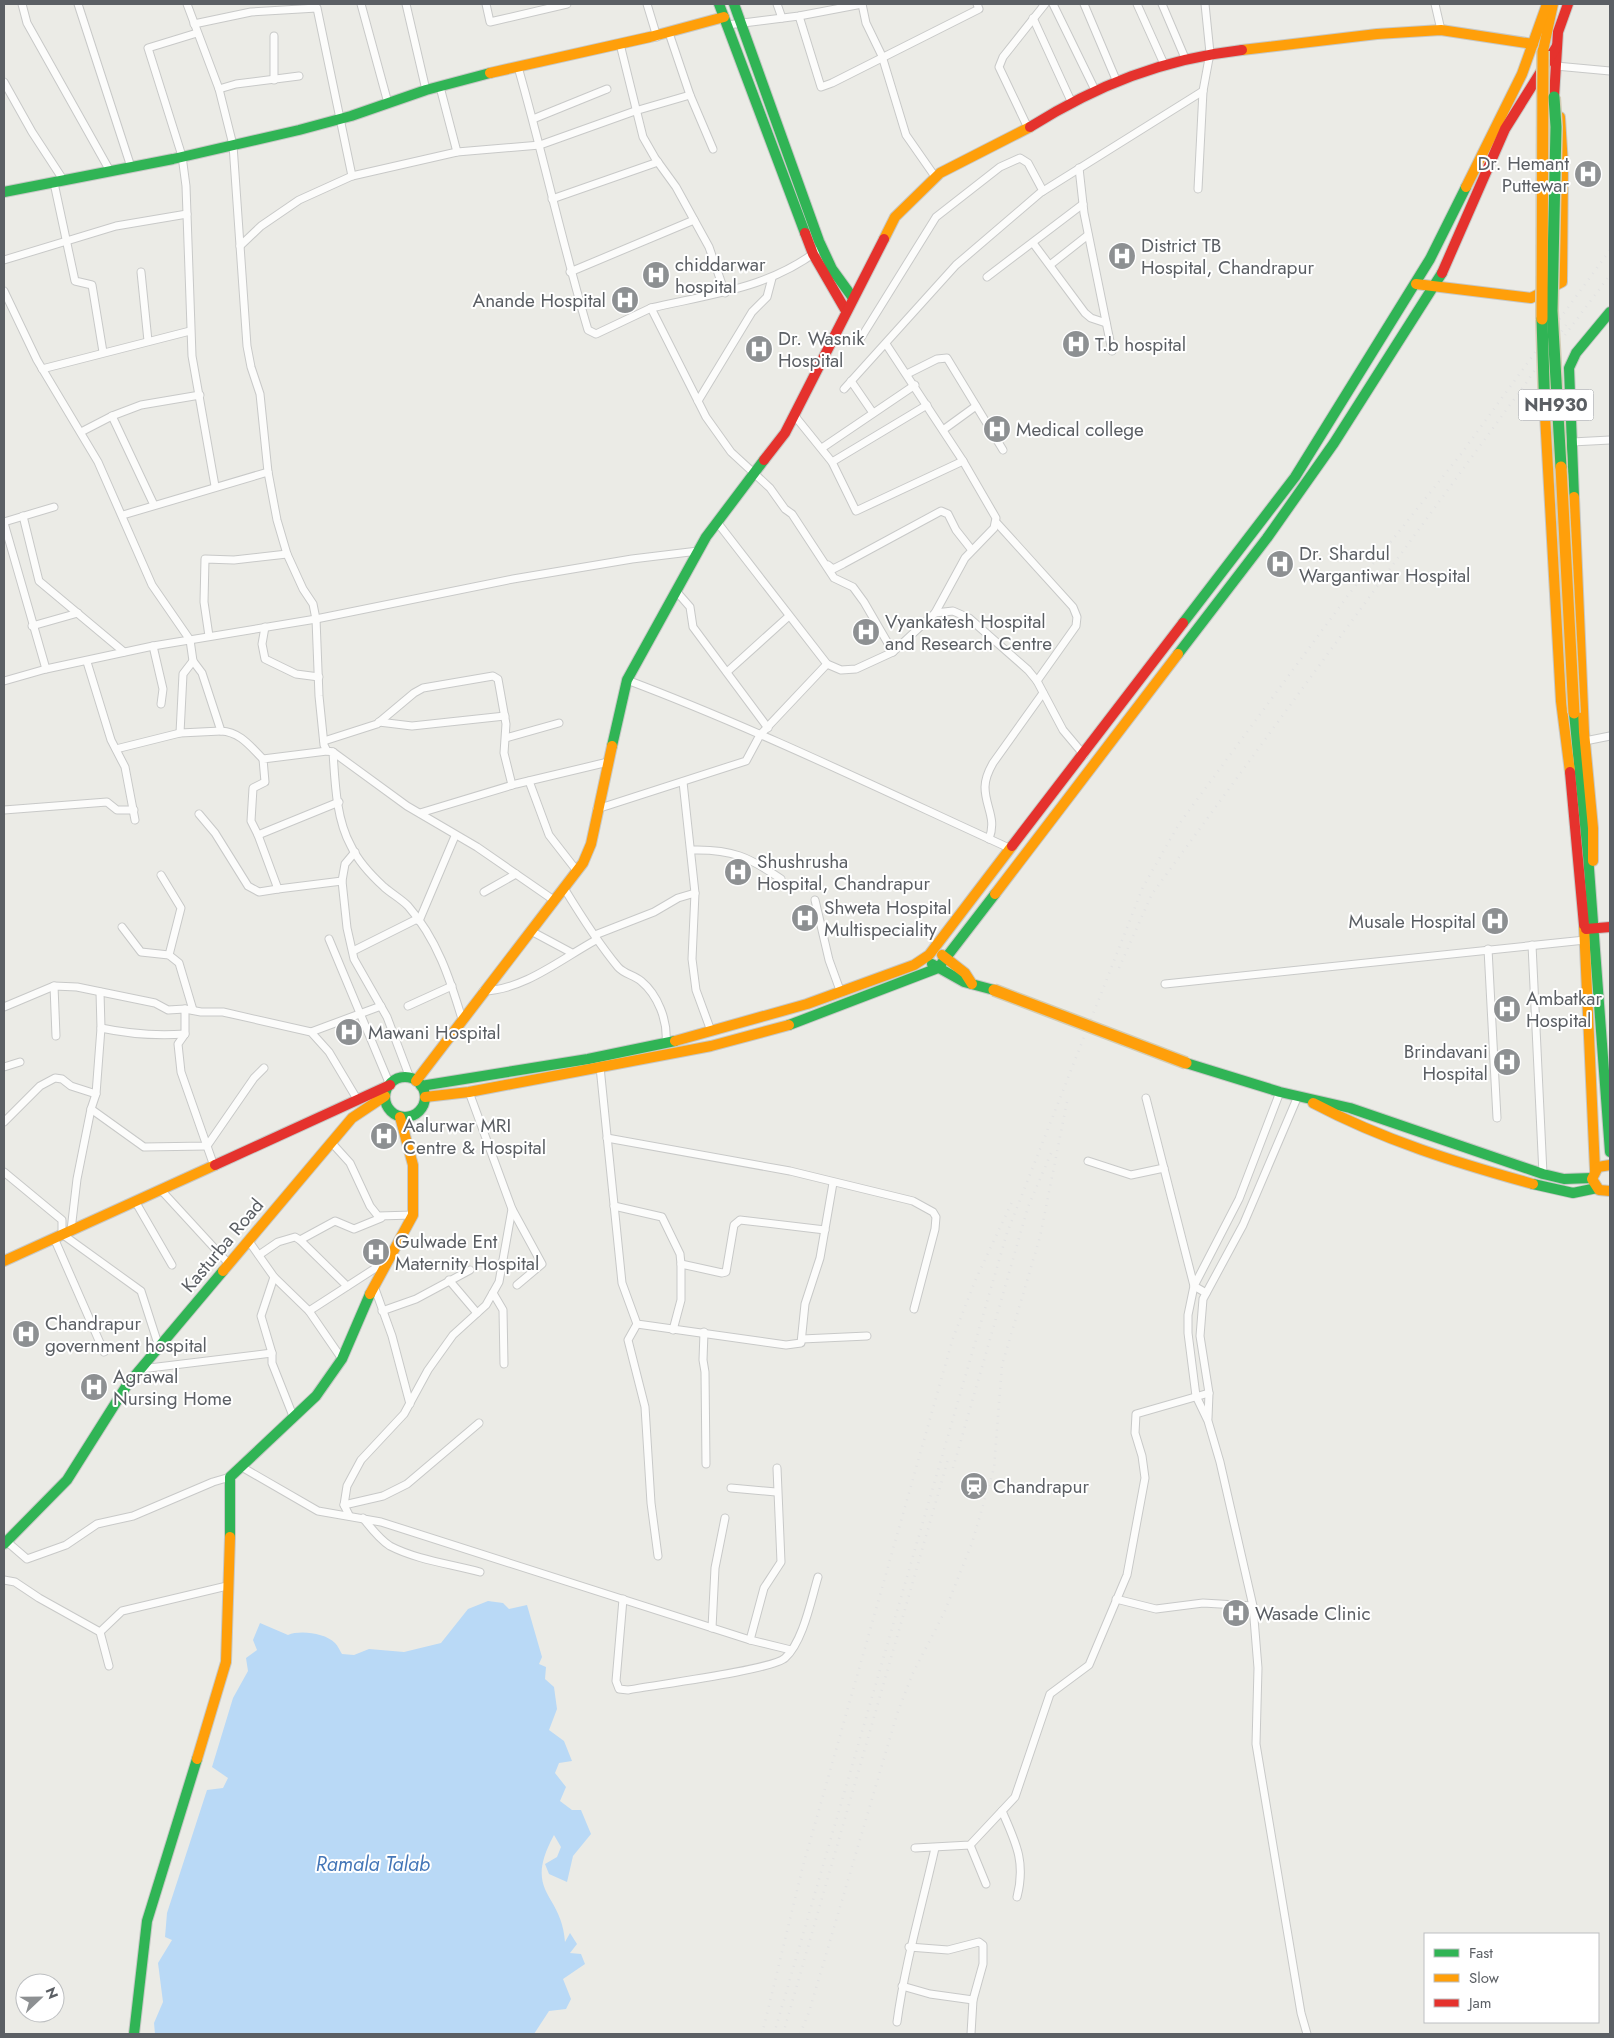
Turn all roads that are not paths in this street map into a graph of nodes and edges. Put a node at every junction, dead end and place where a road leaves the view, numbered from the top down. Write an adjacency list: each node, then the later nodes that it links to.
1 (22, 4): 72 (street)
2 (78, 4): 70 (street)
3 (187, 4): 29 (street)
4 (361, 4): 59 (street)
5 (406, 4): 53 (street)
6 (486, 4): 7 (street)
7 (567, 4)
8 (647, 4): 34 (street)
9 (719, 4): 27 (main road)
10 (734, 4): 28 (main road)
11 (776, 4): 25 (street)
12 (862, 4): 24 (street); 39 (street)
13 (977, 4): 39 (street)
14 (1045, 4): 26 (street)
15 (1053, 4): 55 (street)
16 (1084, 4): 49 (street)
17 (1137, 4): 41 (street)
18 (1162, 4): 40 (street)
19 (1205, 4): 38 (street)
20 (1436, 4): 30 (street)
21 (1547, 4): 36 (main road)
22 (1553, 4): 220 (main road, NH930, bridge)
23 (1568, 4): 37 (main road, NH930)
24 (799, 16): 25 (street); 39 (street)
25 (782, 18): 28 (street)
26 (1033, 18): 58 (street); 63 (street)
27 (726, 21): 28 (street); 32 (main road); 87 (main road)
28 (742, 22): 87 (main road)
29 (194, 24): 31 (street); 61 (street)
30 (1442, 30): 36 (main road); 38 (main road)
31 (197, 33): 51 (street); 68 (street)
32 (669, 33): 34 (main road); 57 (street)
33 (274, 36): 47 (street)
34 (657, 37): 35 (main road)
35 (620, 44): 43 (main road); 60 (street)
36 (1532, 44): 94 (main road)
37 (1557, 46): 42 (main road, NH930); 95 (main road)
38 (1210, 53): 40 (main road); 54 (street)
39 (882, 56): 74 (street)
40 (1184, 58): 41 (main road)
41 (1164, 64): 49 (main road)
42 (1556, 66): 44 (street); 46 (main road, NH930)
43 (518, 67): 50 (main road); 62 (street)
44 (1610, 71)
45 (299, 76): 47 (street)
46 (1555, 79): 95 (main road); 209 (main road, NH930, bridge)
47 (274, 80): 51 (street)
48 (4, 82): 56 (street)
49 (1117, 82): 55 (main road)
50 (440, 87): 53 (main road); 67 (street)
51 (219, 89): 64 (street)
52 (606, 89): 62 (street)
53 (426, 90): 59 (main road)
54 (1202, 91): 71 (street); 76 (street)
55 (1096, 92): 58 (main road)
56 (7, 95): 75 (street)
57 (690, 95): 60 (street); 66 (street)
58 (1071, 101): 63 (main road)
59 (388, 103): 61 (main road)
60 (635, 111): 65 (street); 69 (street)
61 (341, 118): 64 (main road); 73 (street)
62 (533, 119): 65 (street)
63 (1028, 128): 74 (main road)
64 (233, 145): 68 (main road); 86 (street)
65 (540, 145): 67 (street); 79 (street)
66 (713, 149)
67 (456, 152): 73 (street)
68 (182, 156): 70 (main road); 81 (street)
69 (658, 162): 79 (street); 82 (street)
70 (131, 167): 72 (main road)
71 (1079, 168): 77 (street); 80 (street)
72 (110, 172): 75 (main road)
73 (352, 176): 86 (street)
74 (936, 178): 98 (main road)
75 (59, 182): 78 (main road); 84 (street)
76 (1198, 189)
77 (1043, 191): 107 (street); 109 (street)
78 (4, 192)
79 (552, 199): 91 (street)
80 (1083, 204): 83 (street); 85 (street)
81 (186, 214): 84 (street); 105 (street)
82 (694, 220): 91 (street); 97 (street)
83 (1088, 235): 89 (street); 104 (street)
84 (67, 242): 88 (street); 111 (street)
85 (1033, 243): 89 (street); 92 (street)
86 (240, 246): 132 (street)
87 (818, 251): 93 (street); 98 (main road); 101 (main road)
88 (4, 260)
89 (1050, 265): 104 (street)
90 (141, 272): 108 (street)
91 (570, 272): 100 (street)
92 (987, 277)
93 (772, 278): 97 (street); 118 (street)
94 (1416, 284): 95 (main road); 103 (main road)
95 (1434, 286): 106 (main road)
96 (4, 291): 99 (street)
97 (725, 293): 100 (street)
98 (853, 298): 101 (main road)
99 (6, 300): 112 (street)
100 (651, 308): 118 (street)
101 (846, 311): 122 (main road)
102 (1610, 312): 127 (main road)
103 (1392, 321): 106 (main road); 146 (main road)
104 (1106, 323): 110 (street)
105 (190, 330): 108 (street); 117 (street)
106 (1407, 331): 147 (main road)
107 (860, 341)
108 (148, 342): 111 (street)
109 (886, 344): 113 (street); 114 (street)
110 (1112, 351)
111 (103, 352): 112 (street)
112 (42, 369): 125 (street)
113 (907, 374): 115 (street); 120 (street)
114 (851, 382): 116 (street); 121 (street)
115 (915, 385): 119 (street); 121 (street)
116 (844, 389)
117 (200, 395): 123 (street); 134 (street)
118 (698, 401): 133 (street)
119 (927, 405): 124 (street); 131 (street)
120 (976, 406): 124 (street); 129 (street)
121 (873, 413): 128 (street)
122 (794, 415): 128 (street); 133 (main road)
123 (112, 416): 125 (street); 135 (street)
124 (943, 430): 130 (street)
125 (81, 432): 137 (street)
126 (1610, 440): 127 (street)
127 (1572, 442): 181 (main road)
128 (822, 448): 131 (street)
129 (1003, 450)
130 (963, 461): 131 (street); 140 (street)
131 (832, 462)
132 (268, 472): 134 (street); 144 (street)
133 (755, 475): 139 (main road); 145 (street)
134 (214, 486): 135 (street)
135 (154, 504): 137 (street)
136 (54, 507): 138 (street)
137 (123, 515): 156 (street)
138 (23, 516): 141 (street); 149 (street)
139 (717, 522): 143 (main road); 151 (street)
140 (996, 522): 142 (street); 168 (street)
141 (4, 523): 153 (street)
142 (971, 549): 145 (street); 150 (street)
143 (698, 551): 148 (main road); 152 (street)
144 (287, 554): 152 (street); 155 (street)
145 (825, 563): 159 (street)
146 (1229, 565): 147 (main road); 184 (main road)
147 (1240, 572): 202 (main road)
148 (676, 591): 164 (street); 166 (main road)
149 (78, 613): 153 (street); 158 (street)
150 (935, 614): 159 (street); 168 (street)
151 (789, 616): 162 (street); 164 (street)
152 (316, 619): 154 (street); 165 (street)
153 (32, 626): 163 (street)
154 (265, 627): 155 (street); 165 (street)
155 (209, 636): 156 (street)
156 (190, 640): 157 (street); 160 (street)
157 (153, 646): 158 (street); 170 (street)
158 (124, 652): 161 (street)
159 (892, 652): 162 (street)
160 (193, 661): 175 (street); 176 (street)
161 (87, 662): 163 (street); 182 (street)
162 (827, 664): 174 (street)
163 (46, 668): 167 (street)
164 (727, 672): 174 (street)
165 (319, 677): 180 (street)
166 (626, 680): 177 (street); 186 (main road)
167 (4, 681)
168 (1037, 681): 169 (street)
169 (1043, 693): 184 (street); 199 (street)
170 (162, 704)
171 (505, 716): 172 (street); 172 (street); 179 (street)
172 (379, 722): 180 (street)
173 (559, 723): 179 (street)
174 (768, 728): 177 (street)
175 (221, 731): 176 (street); 185 (street)
176 (180, 733): 182 (street)
177 (760, 735): 188 (street); 199 (street)
178 (1610, 736): 181 (street)
179 (506, 738): 189 (street)
180 (324, 741): 183 (street)
181 (1585, 741): 209 (main road)
182 (116, 749): 193 (street)
183 (330, 751): 185 (street); 190 (street); 194 (street)
184 (1084, 755): 200 (main road)
185 (263, 759): 197 (street)
186 (608, 762): 187 (street); 191 (main road)
187 (529, 781): 189 (street); 204 (street)
188 (683, 782): 191 (street); 201 (street)
189 (512, 785): 194 (street)
190 (339, 802): 197 (street); 203 (street)
191 (597, 809): 204 (main road)
192 (4, 810): 193 (street)
193 (134, 810): 196 (street)
194 (420, 813): 198 (street)
195 (199, 814): 211 (street)
196 (135, 820)
197 (258, 835): 211 (street)
198 (455, 836): 205 (street); 216 (street)
199 (989, 839): 200 (street)
200 (1012, 844): 202 (main road); 224 (main road)
201 (692, 850): 207 (street); 213 (street)
202 (1029, 850): 229 (main road)
203 (355, 852): 208 (street); 216 (street)
204 (577, 871): 210 (main road)
205 (516, 874): 212 (street); 215 (street)
206 (161, 875): 228 (street)
207 (781, 880)
208 (342, 881): 211 (street); 226 (street)
209 (1590, 882): 220 (main road, NH930)
210 (564, 888): 215 (main road); 221 (street)
211 (278, 889)
212 (484, 892)
213 (695, 893): 221 (street); 246 (street)
214 (815, 900): 238 (street)
215 (555, 901): 219 (main road)
216 (418, 920): 226 (street); 235 (street)
217 (122, 927): 228 (street)
218 (1610, 927): 220 (main road)
219 (531, 931): 227 (street); 236 (main road)
220 (1588, 932): 223 (street); 272 (main road, NH930); 279 (main road, NH930)
221 (596, 938): 227 (street); 250 (street)
222 (329, 939): 243 (street)
223 (1532, 945): 225 (street); 278 (street)
224 (934, 949): 229 (main road); 230 (main road)
225 (1488, 949): 233 (street); 267 (street)
226 (353, 952): 239 (street)
227 (572, 953): 236 (street)
228 (169, 955): 242 (street)
229 (946, 958): 231 (main road); 232 (main road)
230 (924, 960): 231 (main road); 238 (main road)
231 (938, 968): 232 (main road); 253 (main road)
232 (972, 984): 258 (main road, bridge)
233 (1165, 984)
234 (54, 986): 237 (street); 241 (street); 249 (street)
235 (452, 986): 240 (street); 244 (street)
236 (483, 991): 244 (main road)
237 (100, 992): 242 (street); 245 (street)
238 (841, 993): 246 (main road)
239 (381, 1006): 243 (street); 255 (street)
240 (408, 1006)
241 (4, 1007)
242 (189, 1010): 247 (street); 248 (street)
243 (359, 1012): 247 (street); 256 (street)
244 (462, 1019): 255 (main road)
245 (101, 1028): 248 (street); 259 (street)
246 (711, 1031): 250 (main road)
247 (311, 1032): 263 (street)
248 (185, 1034): 271 (street)
249 (56, 1036)
250 (666, 1043): 255 (main road)
251 (20, 1062): 252 (street)
252 (4, 1067)
253 (600, 1067): 257 (main road); 269 (street)
254 (264, 1068): 271 (street)
255 (416, 1082): 256 (main road); 261 (main road)
256 (390, 1085): 260 (main road); 263 (main road)
257 (469, 1092): 261 (main road); 285 (street)
258 (1280, 1092): 262 (main road); 304 (street)
259 (96, 1094): 265 (street); 268 (street)
260 (385, 1096): 266 (main road); 270 (main road, Kasturba Road)
261 (425, 1097): 266 (main road)
262 (1301, 1097): 278 (main road); 279 (main road); 306 (street)
263 (357, 1098): 275 (main road)
264 (1146, 1098): 276 (street)
265 (91, 1109): 271 (street); 289 (street)
266 (400, 1117): 286 (main road)
267 (1497, 1118)
268 (4, 1122)
269 (606, 1138): 280 (street); 284 (street)
270 (331, 1142): 287 (street); 290 (main road, Kasturba Road)
271 (207, 1146): 275 (street)
272 (1610, 1152)
273 (1088, 1161): 276 (street)
274 (1610, 1165): 279 (main road)
275 (214, 1166): 281 (main road)
276 (1164, 1168): 304 (street)
277 (4, 1172): 289 (street)
278 (1543, 1174): 279 (main road)
279 (1595, 1179): 282 (main road)
280 (833, 1182): 288 (street); 307 (street)
281 (161, 1190): 283 (main road); 295 (street)
282 (1610, 1191)
283 (134, 1202): 289 (main road); 297 (street)
284 (614, 1206): 296 (street); 311 (street)
285 (512, 1209): 301 (street); 305 (street)
286 (413, 1215): 287 (street); 294 (main road)
287 (381, 1218): 291 (street)
288 (825, 1230): 296 (street); 315 (street)
289 (62, 1234): 293 (main road); 316 (street); 317 (street)
290 (248, 1240): 292 (street); 295 (main road, Kasturba Road)
291 (300, 1240): 292 (street); 302 (street)
292 (259, 1255): 299 (street)
293 (4, 1260)
294 (388, 1260): 302 (street); 303 (main road)
295 (229, 1264): 316 (main road, Kasturba Road)
296 (681, 1264): 312 (street)
297 (172, 1265)
298 (470, 1270): 300 (street)
299 (274, 1277): 308 (street); 318 (street)
300 (449, 1280): 309 (street); 310 (street)
301 (517, 1285)
302 (347, 1286): 308 (street)
303 (374, 1286): 309 (street); 319 (main road)
304 (1194, 1286): 306 (street); 323 (street)
305 (493, 1293): 310 (street); 320 (street)
306 (1206, 1293): 322 (street)
307 (914, 1309)
308 (309, 1311): 319 (street)
309 (382, 1311): 324 (street)
310 (477, 1314): 324 (street)
311 (637, 1324): 312 (street); 339 (street)
312 (673, 1330): 313 (street)
313 (704, 1332): 315 (street); 328 (street)
314 (867, 1336): 315 (street)
315 (802, 1339)
316 (159, 1347): 321 (main road, Kasturba Road)
317 (104, 1352)
318 (272, 1353): 321 (street); 325 (street)
319 (342, 1359): 325 (main road)
320 (504, 1364)
321 (141, 1369): 338 (main road, Kasturba Road)
322 (1209, 1393): 323 (street); 326 (street)
323 (1196, 1396): 326 (street); 345 (street)
324 (410, 1404): 334 (street)
325 (293, 1416): 329 (main road)
326 (1208, 1421): 346 (street)
327 (480, 1423): 334 (street)
328 (706, 1464)
329 (240, 1466): 331 (main road); 335 (street)
330 (777, 1468): 333 (street)
331 (230, 1477): 338 (street); 343 (main road)
332 (730, 1488): 333 (street)
333 (776, 1492): 349 (street)
334 (344, 1505): 335 (street)
335 (349, 1515): 336 (street)
336 (363, 1518): 340 (street); 344 (street)
337 (725, 1518): 347 (street)
338 (5, 1542)
339 (658, 1556)
340 (480, 1572)
341 (818, 1577): 350 (street)
342 (4, 1580): 348 (street)
343 (228, 1586): 348 (street); 362 (main road)
344 (623, 1599): 347 (street); 350 (street)
345 (1116, 1599): 346 (street); 352 (street)
346 (1253, 1606): 364 (street)
347 (712, 1628): 349 (street)
348 (100, 1632): 351 (street)
349 (750, 1640): 350 (street)
350 (791, 1650)
351 (109, 1666)
352 (1002, 1811): 353 (street); 357 (street)
353 (970, 1845): 355 (street); 356 (street)
354 (915, 1848): 355 (street)
355 (935, 1848): 358 (street)
356 (986, 1884)
357 (1017, 1897)
358 (909, 1947): 359 (street); 360 (street)
359 (902, 1986): 360 (street); 361 (street)
360 (973, 2000): 363 (street)
361 (897, 2022)
362 (134, 2034)
363 (971, 2034)
364 (1307, 2034)

